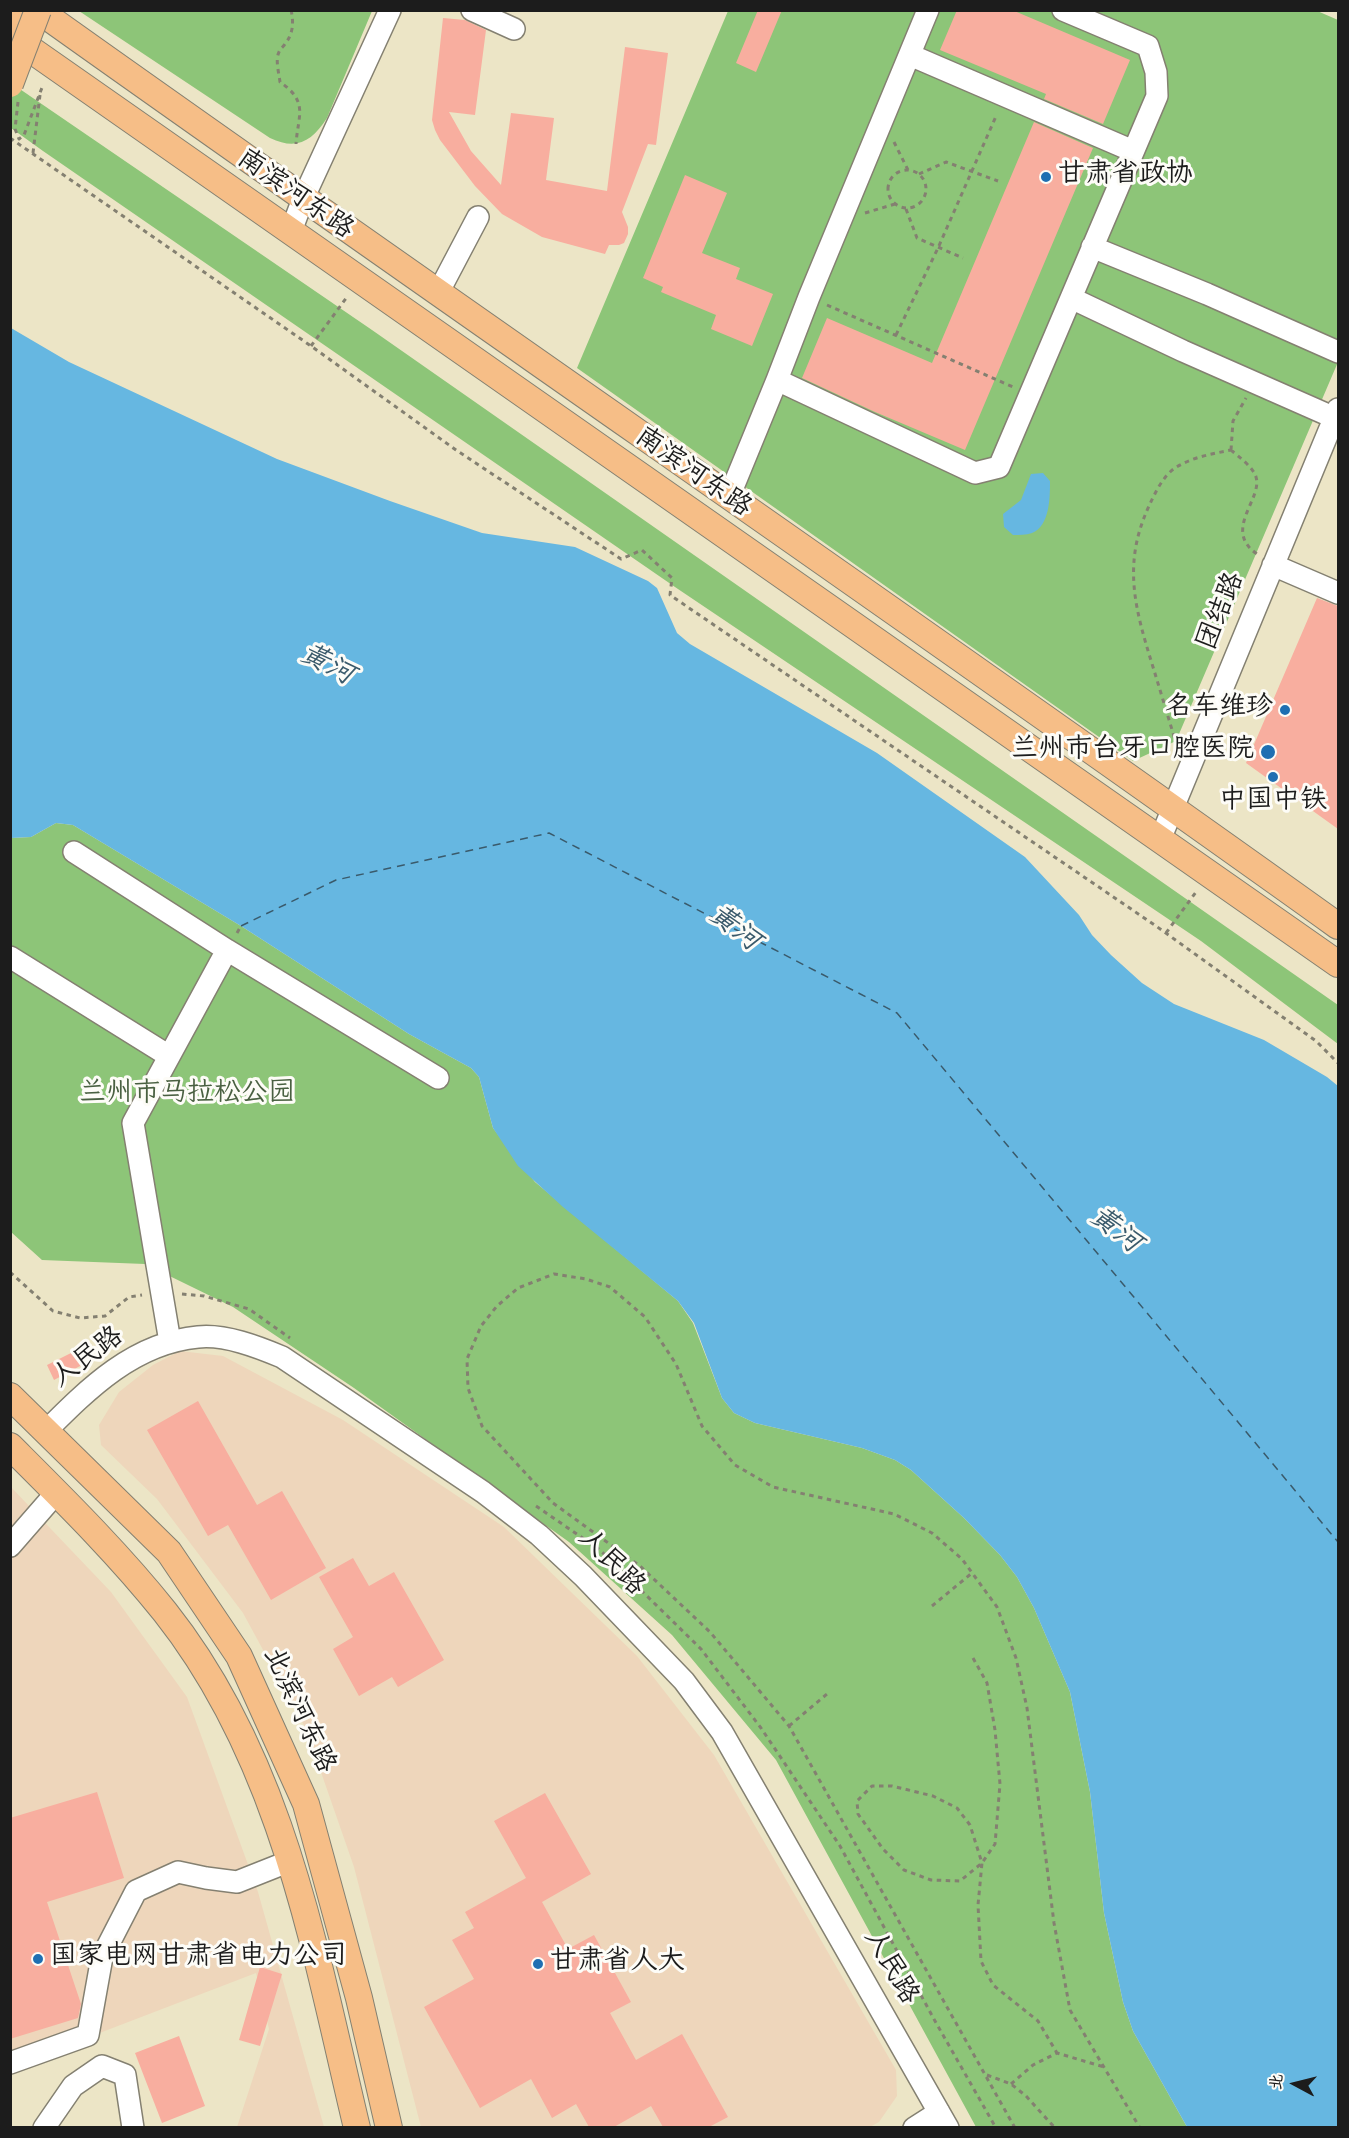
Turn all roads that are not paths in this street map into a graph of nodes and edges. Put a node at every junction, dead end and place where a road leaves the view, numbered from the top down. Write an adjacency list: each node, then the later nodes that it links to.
1 (38, 10): 9 (main road, bridge); 11 (main road, 南滨河东路)
2 (390, 10): 11 (street)
3 (472, 10): 6 (street)
4 (928, 10): 8 (street)
5 (1063, 10): 10 (street)
6 (514, 29)
7 (10, 35): 13 (main road, 南滨河东路)
8 (910, 55): 10 (street); 18 (street)
9 (14, 93)
10 (1133, 151): 14 (street)
11 (303, 199): 13 (street); 15 (main road, 南滨河东路)
12 (478, 216): 15 (street)
13 (291, 231): 24 (main road, 南滨河东路)
14 (1092, 248): 16 (street); 17 (street)
15 (438, 293): 20 (main road, 南滨河东路)
16 (1071, 298): 18 (street); 19 (street)
17 (1338, 352)
18 (777, 380): 20 (street)
19 (1337, 413): 21 (street, 团结路)
20 (729, 497): 23 (main road, 南滨河东路)
21 (1273, 565): 22 (street); 23 (street, 团结路)
22 (1338, 593)
23 (1173, 807): 24 (street, 团结路); 26 (main road, 南滨河东路)
24 (1161, 837): 29 (main road, 南滨河东路)
25 (74, 852): 27 (street)
26 (1338, 926)
27 (227, 950): 30 (street); 31 (street)
28 (10, 957): 30 (street)
29 (1338, 964)
30 (169, 1056): 32 (street)
31 (438, 1078)
32 (170, 1342): 34 (street, 人民路); 40 (street, 人民路)
33 (10, 1396): 34 (main road, 北滨河东路)
34 (46, 1431): 44 (main road, 北滨河东路)
35 (10, 1446): 36 (main road)
36 (57, 1492): 37 (street); 38 (main road)
37 (10, 1546)
38 (290, 1861): 39 (street); 43 (main road)
39 (10, 2063)
40 (944, 2120): 45 (street)
41 (44, 2127): 42 (street)
42 (133, 2127)
43 (357, 2127)
44 (389, 2127)
45 (914, 2127)

